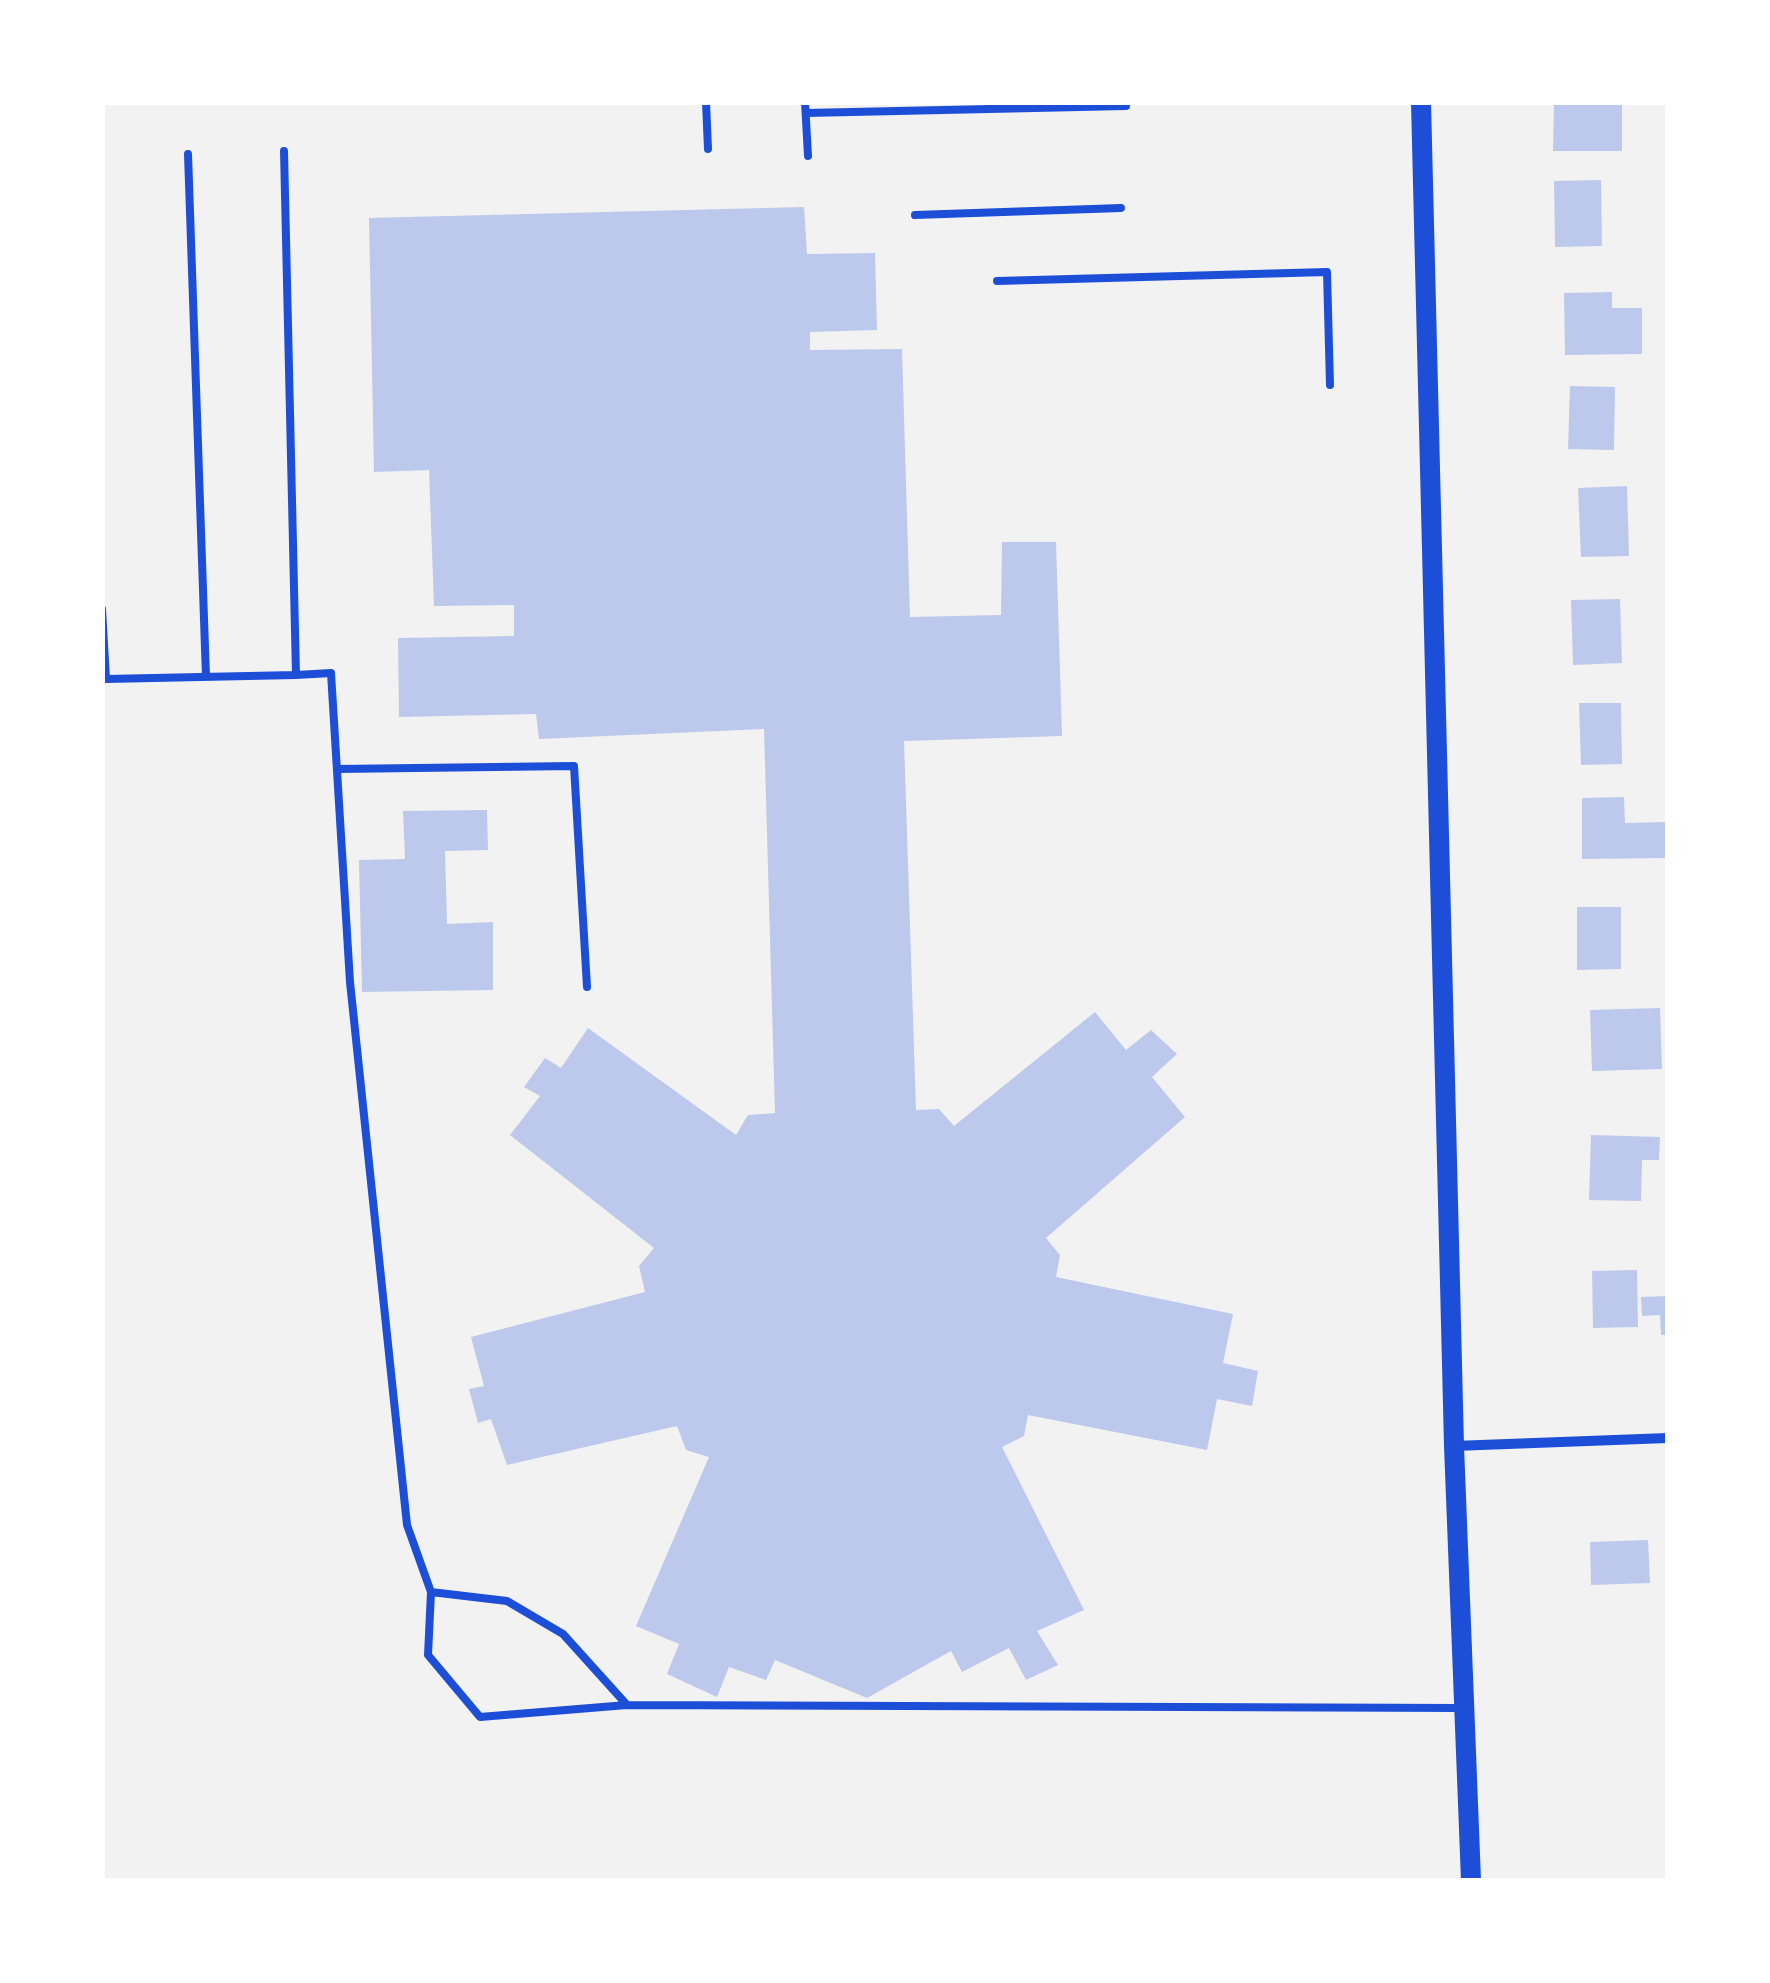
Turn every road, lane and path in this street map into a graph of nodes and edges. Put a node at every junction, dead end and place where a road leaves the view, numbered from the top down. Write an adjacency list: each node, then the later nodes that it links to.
1 (706, 102): 5 (lane)
2 (1421, 102): 19 (main road)
3 (1126, 106): 4 (lane)
4 (806, 108): 8 (lane)
5 (708, 150)
6 (284, 151): 14 (lane)
7 (188, 154): 15 (lane)
8 (808, 156)
9 (1121, 208): 10 (lane)
10 (914, 215)
11 (997, 281): 12 (lane)
12 (1330, 385)
13 (102, 610): 15 (lane)
14 (296, 674): 15 (lane); 16 (lane)
15 (206, 677)
16 (337, 768): 17 (lane); 20 (lane)
17 (587, 986)
18 (1668, 1438): 19 (street)
19 (1454, 1446): 22 (main road)
20 (431, 1592): 21 (lane); 21 (lane)
21 (627, 1705): 22 (lane)
22 (1464, 1708): 23 (main road)
23 (1471, 1880)

